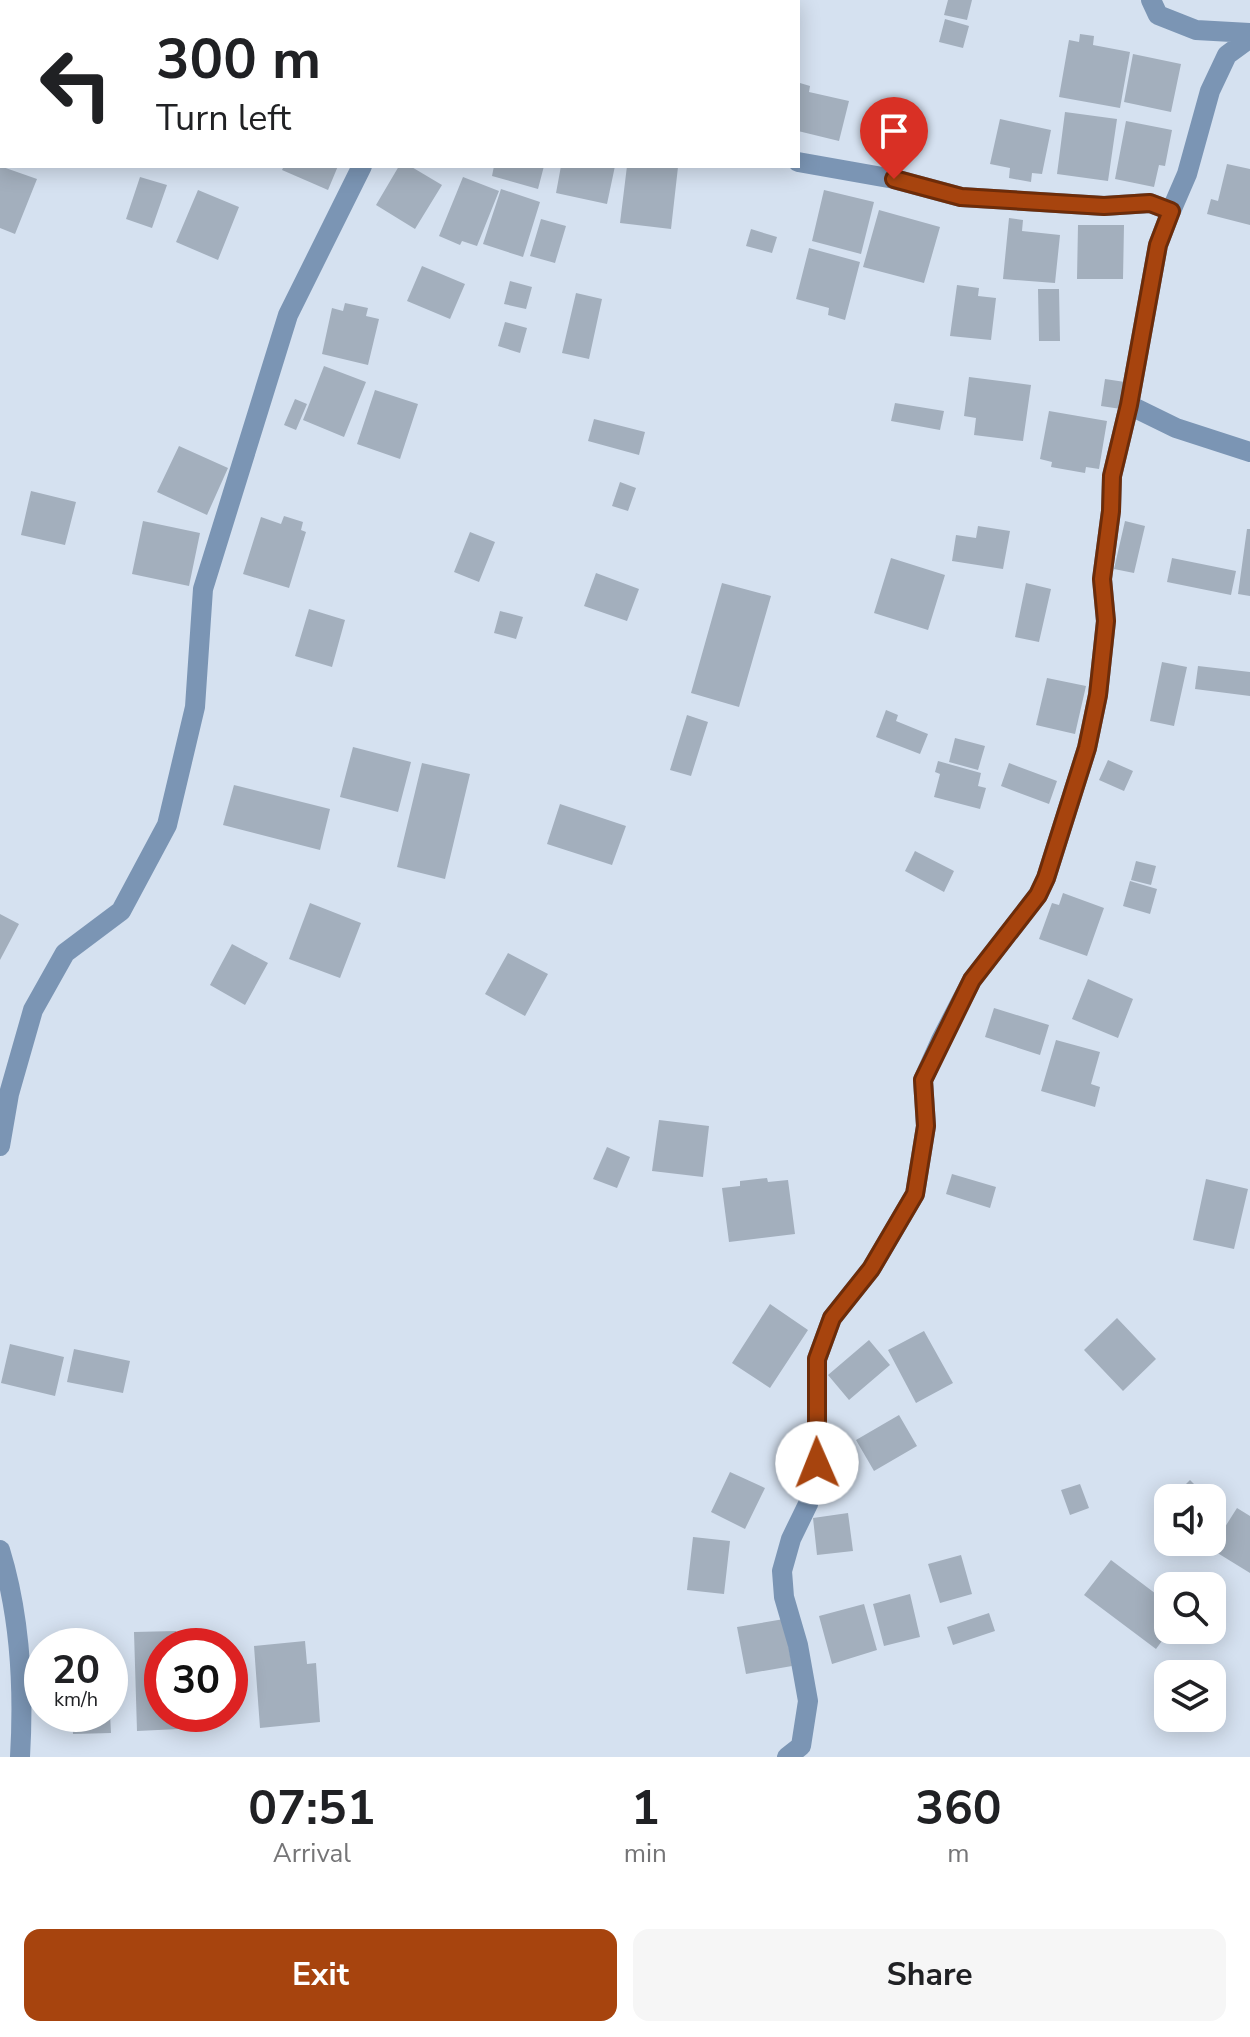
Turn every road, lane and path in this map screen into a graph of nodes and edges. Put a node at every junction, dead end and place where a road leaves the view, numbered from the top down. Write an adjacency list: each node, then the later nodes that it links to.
1 (1151, 0): 2 (street)
2 (1250, 36): 5 (street)
3 (800, 162): 5 (street)
4 (361, 168): 8 (street)
5 (1171, 211): 6 (street)
6 (1129, 405): 7 (street); 11 (street)
7 (1250, 452)
8 (0, 1146)
9 (0, 1550): 10 (street)
10 (20, 1757)
11 (787, 1757)

